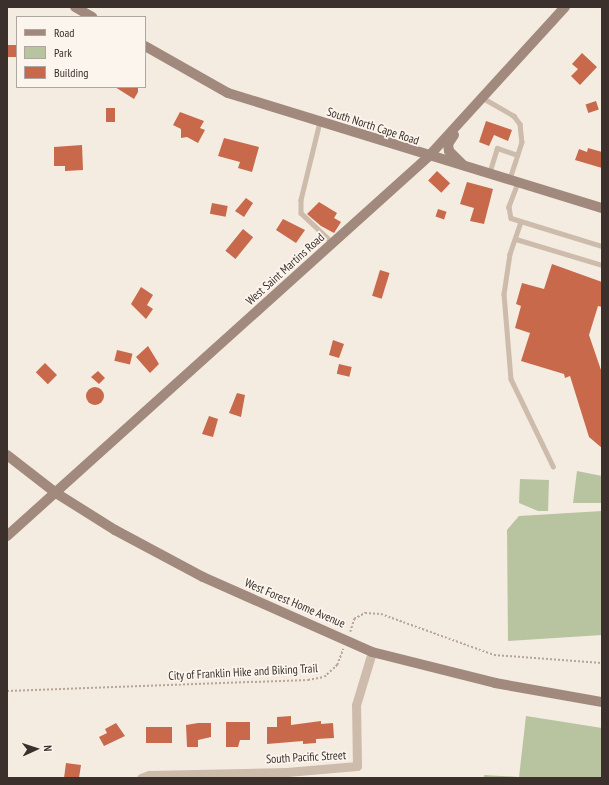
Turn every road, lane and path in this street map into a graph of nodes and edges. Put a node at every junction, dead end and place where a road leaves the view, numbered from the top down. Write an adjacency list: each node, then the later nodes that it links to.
1 (75, 7): 3 (street)
2 (566, 7): 5 (street, West Saint Martins Road)
3 (90, 16)
4 (146, 47): 7 (street, South North Cape Road)
5 (484, 98): 6 (street, West Saint Martins Road); 8 (lane)
6 (462, 121): 9 (street, West Saint Martins Road); 10 (street)
7 (320, 122): 9 (street, South North Cape Road); 16 (lane)
8 (517, 155): 11 (lane); 12 (lane)
9 (428, 157): 10 (street, South North Cape Road); 16 (street, West Saint Martins Road)
10 (465, 166): 11 (street, South North Cape Road)
11 (489, 174): 12 (street, South North Cape Road)
12 (514, 181): 13 (street, South North Cape Road); 14 (lane)
13 (602, 208)
14 (521, 222): 15 (lane); 17 (lane)
15 (516, 238): 18 (lane); 20 (lane)
16 (333, 243): 21 (street, West Saint Martins Road)
17 (602, 246)
18 (602, 265)
19 (7, 456): 21 (street, West Forest Home Avenue)
20 (553, 466)
21 (56, 493): 22 (street, West Saint Martins Road); 23 (street, West Forest Home Avenue)
22 (7, 536)
23 (347, 639): 24 (street, West Forest Home Avenue); 25 (path, City of Franklin Hike and Biking Trail); 26 (path, City of Franklin Hike and Biking Trail)
24 (372, 652): 27 (street, West Forest Home Avenue); 28 (street, South Pacific Street)
25 (602, 664)
26 (7, 691)
27 (602, 702)
28 (287, 775): 29 (street, South Pacific Street)
29 (141, 778)

